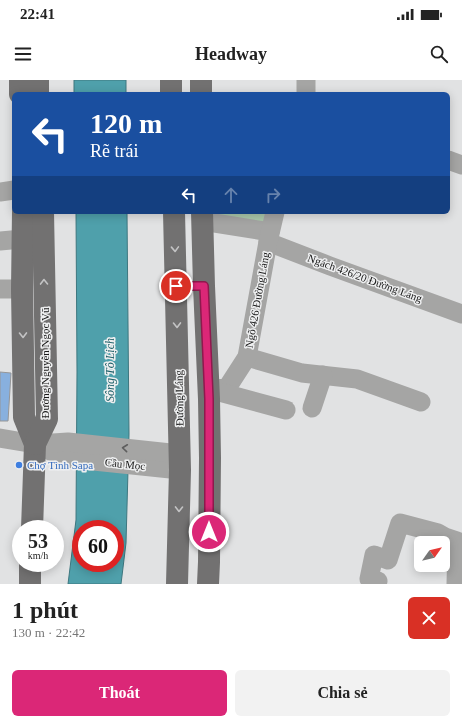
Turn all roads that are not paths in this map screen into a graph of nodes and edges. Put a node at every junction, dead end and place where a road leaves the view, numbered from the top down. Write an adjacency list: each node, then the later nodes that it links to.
1 (20, 80): 6 (main road)
2 (38, 80): 7 (main road)
3 (171, 80): 8 (main road)
4 (201, 80): 9 (main road)
5 (306, 80): 10 (street)
6 (20, 92)
7 (38, 92)
8 (171, 92)
9 (201, 92)
10 (306, 92)
11 (450, 161): 12 (street)
12 (462, 165)
13 (12, 190): 14 (street)
14 (0, 192)
15 (23, 214): 21 (main road, Đường Nguyễn Ngọc Vũ)
16 (42, 214): 35 (main road, Đường Nguyễn Ngọc Vũ, one-way to 16)
17 (174, 214): 23 (main road, Đường Láng, one-way to 23)
18 (275, 214): 20 (street, Ngõ 426 Đường Láng)
19 (202, 217): 20 (street, Ngách 426/20 Đường Láng); 24 (main road)
20 (269, 237): 27 (street, Ngách 426/20 Đường Láng); 28 (street, Ngõ 426 Đường Láng)
21 (22, 239): 22 (street); 26 (main road, Đường Nguyễn Ngọc Vũ)
22 (0, 241)
23 (176, 286): 24 (main road); 36 (main road, Đường Láng, one-way to 36)
24 (204, 286): 30 (main road)
25 (0, 289): 26 (street)
26 (22, 289): 35 (main road, Đường Nguyễn Ngọc Vũ, one-way to 35)
27 (462, 314)
28 (247, 357): 29 (street); 30 (street, Ngõ 426 Đường Láng)
29 (323, 375): 31 (street); 32 (street)
30 (208, 389): 33 (street); 42 (main road)
31 (421, 402)
32 (312, 408)
33 (286, 410)
34 (0, 438): 35 (street, Cầu Mọc)
35 (35, 444): 36 (street, Cầu Mọc); 37 (main road)
36 (171, 461): 41 (main road, Đường Láng, one-way to 41)
37 (32, 520)
38 (459, 541): 43 (street); 44 (street)
39 (30, 572): 40 (main road)
40 (30, 584)
41 (177, 584)
42 (208, 584)
43 (377, 584)
44 (456, 584)

